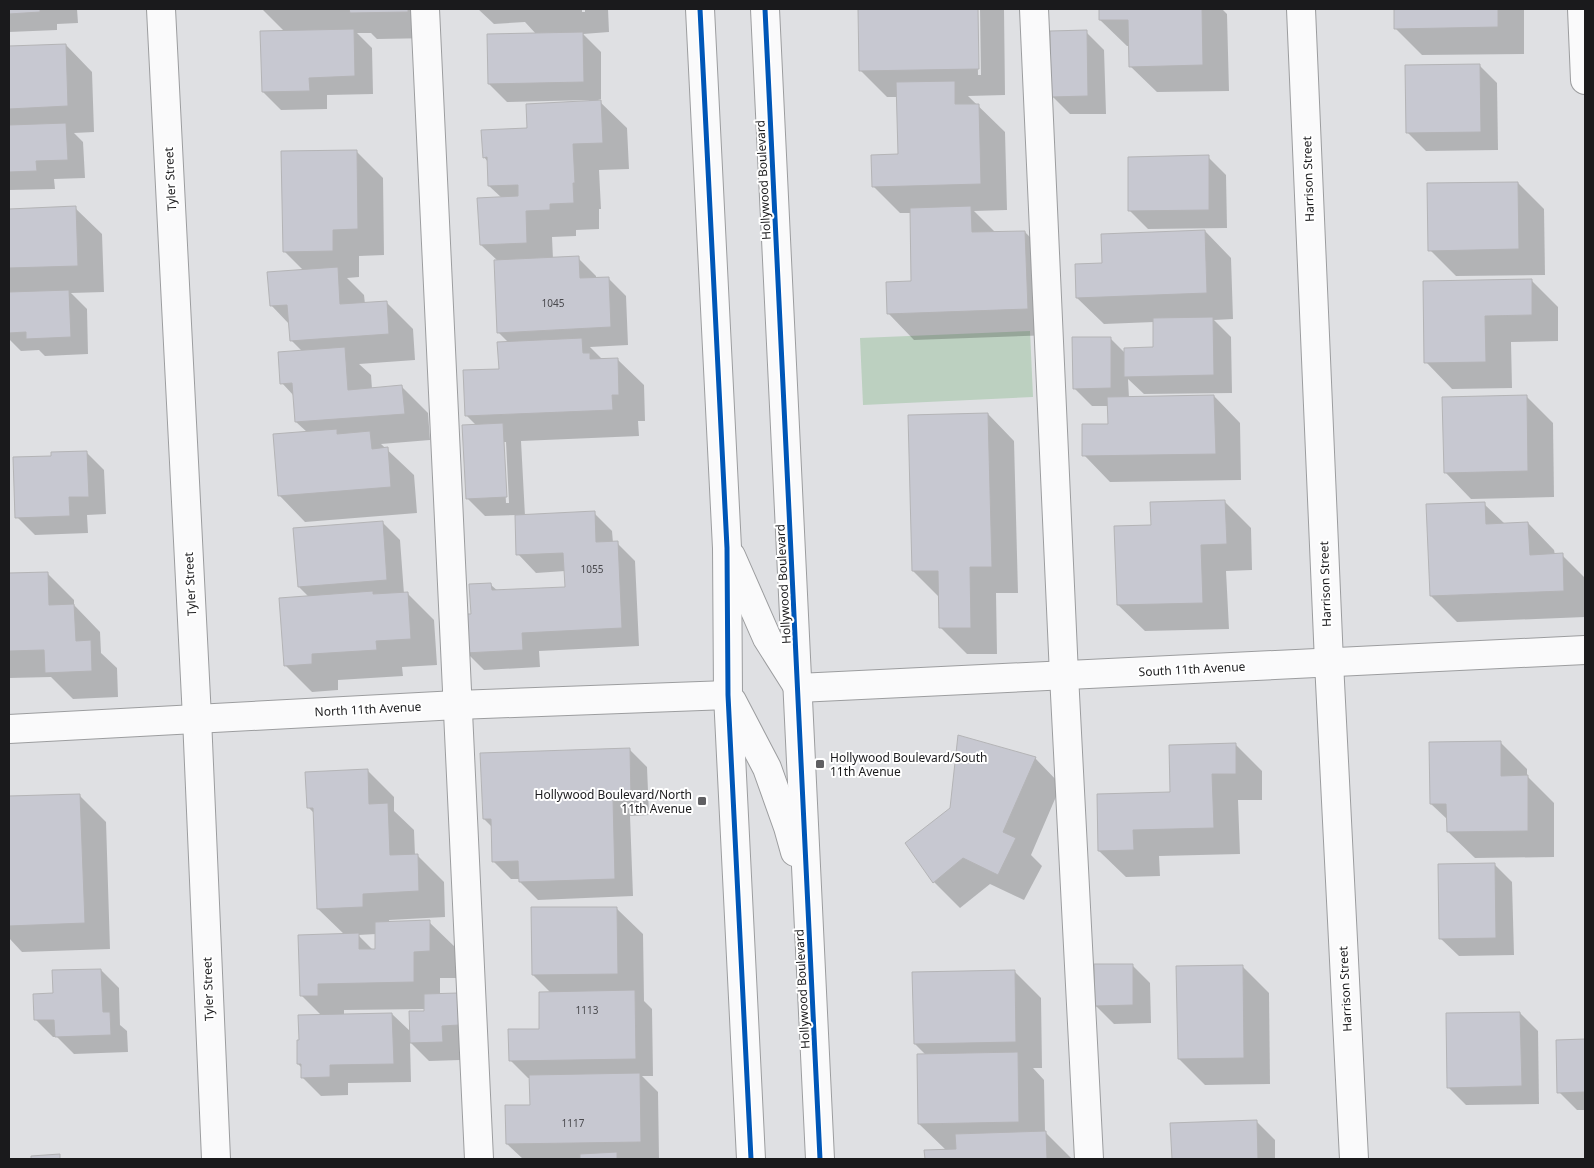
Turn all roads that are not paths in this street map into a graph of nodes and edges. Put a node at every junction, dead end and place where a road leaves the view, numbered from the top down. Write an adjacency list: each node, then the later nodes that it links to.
1 (161, 9): 16 (street, Tyler Street)
2 (425, 9): 15 (street)
3 (700, 9): 9 (street)
4 (765, 9): 13 (street, Hollywood Boulevard)
5 (1034, 9): 12 (street)
6 (1301, 9): 11 (street, Harrison Street)
7 (1582, 9): 8 (street)
8 (1585, 80)
9 (727, 548): 13 (street); 14 (street)
10 (1585, 650): 11 (street, South 11th Avenue)
11 (1329, 662): 12 (street, South 11th Avenue); 24 (street, Harrison Street)
12 (1064, 675): 13 (street, South 11th Avenue); 23 (street)
13 (798, 688): 18 (street, Hollywood Boulevard)
14 (728, 694): 15 (street, North 11th Avenue); 18 (street); 21 (street)
15 (458, 705): 16 (street, North 11th Avenue); 20 (street)
16 (197, 718): 17 (street, North 11th Avenue); 19 (street, Tyler Street)
17 (9, 729)
18 (808, 902): 22 (street, Hollywood Boulevard)
19 (216, 1159)
20 (479, 1159)
21 (751, 1159)
22 (820, 1159)
23 (1088, 1159)
24 (1354, 1159)

